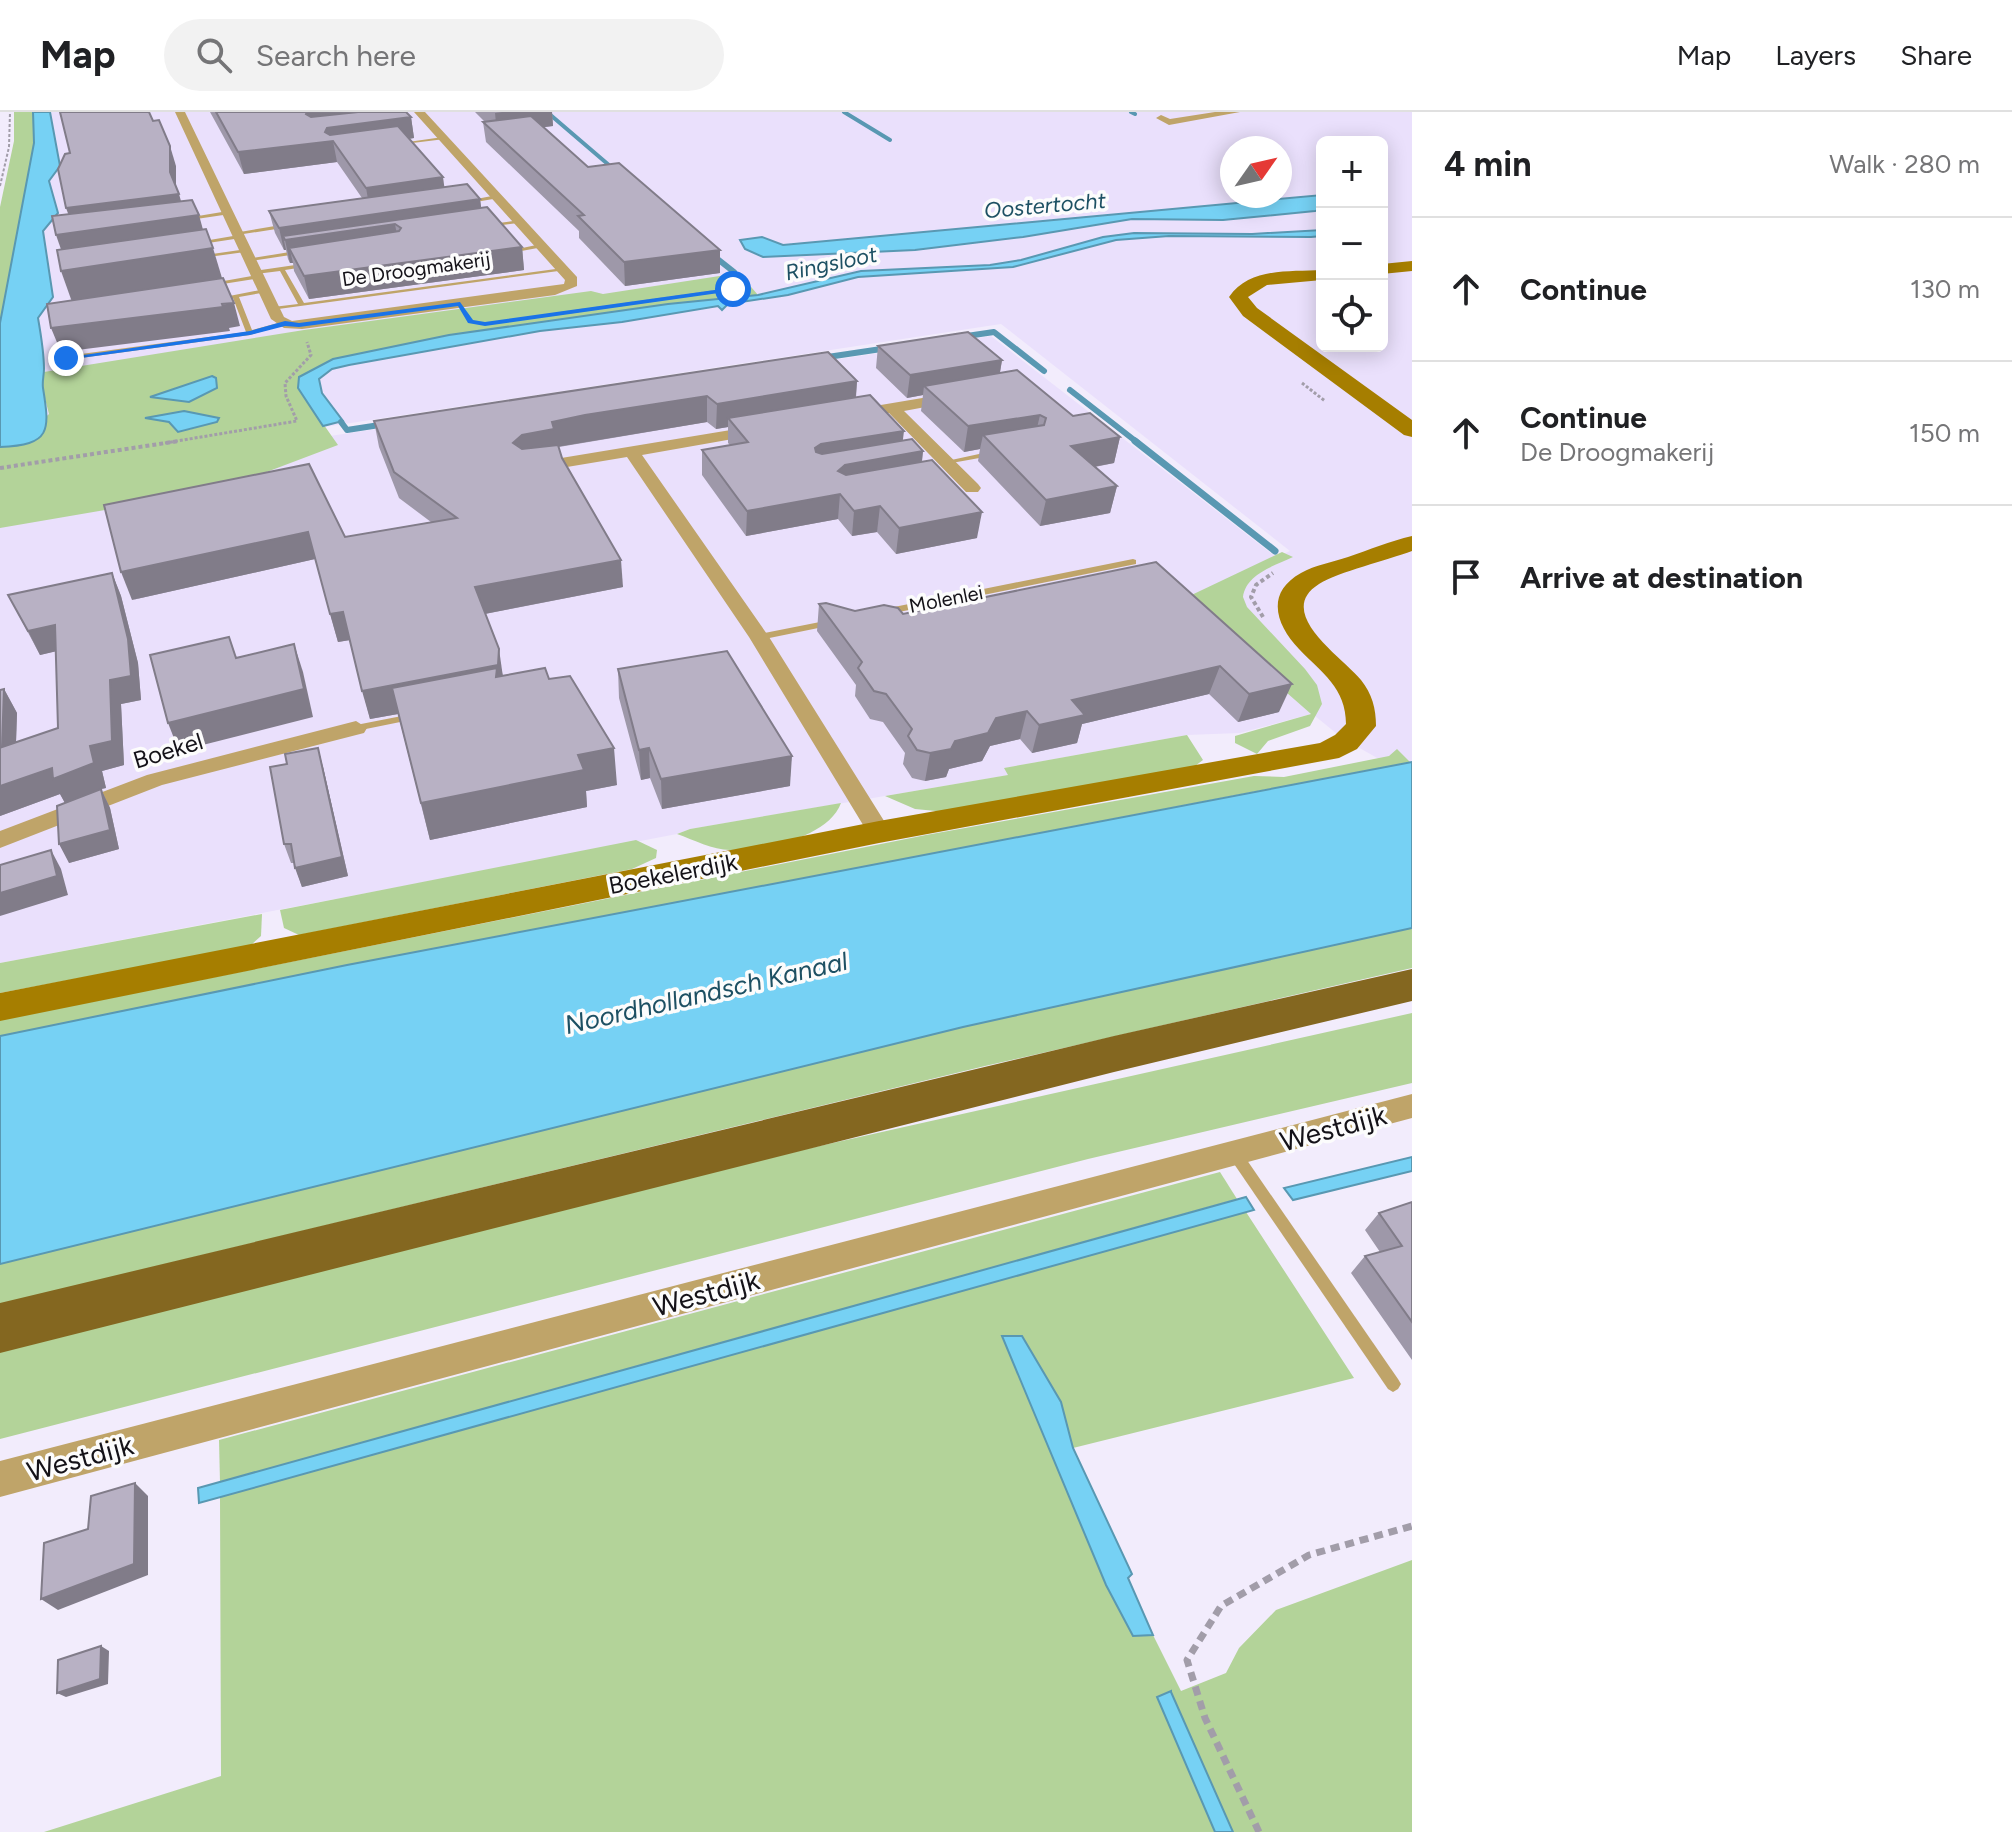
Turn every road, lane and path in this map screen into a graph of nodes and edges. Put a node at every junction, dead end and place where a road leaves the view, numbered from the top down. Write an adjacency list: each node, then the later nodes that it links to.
1 (10, 112): 9 (path)
2 (180, 112): 12 (street)
3 (1235, 112): 5 (street)
4 (403, 114): 6 (lane)
5 (1195, 114)
6 (419, 117): 7 (street)
7 (443, 138): 8 (lane); 10 (street)
8 (380, 146)
9 (0, 186)
10 (497, 197): 11 (lane); 14 (street)
11 (451, 204)
12 (228, 213): 13 (lane); 17 (street)
13 (167, 221)
14 (518, 221): 16 (lane, De Droogmakerij); 20 (street)
15 (298, 225): 17 (lane)
16 (471, 228)
17 (238, 235): 18 (lane); 23 (street)
18 (192, 243)
19 (509, 243): 22 (lane, De Droogmakerij)
20 (541, 246): 22 (lane, De Droogmakerij); 29 (street)
21 (313, 250): 23 (lane, De Droogmakerij)
22 (516, 250): 30 (lane, De Droogmakerij)
23 (248, 255): 24 (lane, De Droogmakerij); 31 (street)
24 (186, 258)
25 (311, 264): 28 (lane, De Droogmakerij)
26 (1412, 266): 27 (street)
27 (1388, 268)
28 (282, 269): 31 (lane, De Droogmakerij); 38 (lane)
29 (563, 270): 30 (lane, De Droogmakerij); 42 (street, De Droogmakerij)
30 (536, 273): 38 (lane, De Droogmakerij)
31 (257, 275): 33 (lane, De Droogmakerij); 35 (street)
32 (1316, 276): 49 (street)
33 (197, 286)
34 (733, 289): 40 (path)
35 (265, 291): 36 (lane); 39 (street)
36 (235, 296): 37 (lane); 43 (lane)
37 (206, 300)
38 (302, 305): 39 (lane, De Droogmakerij)
39 (273, 309): 41 (street)
40 (547, 315)
41 (285, 323): 42 (street, De Droogmakerij); 43 (lane, De Droogmakerij)
42 (302, 325): 53 (path)
43 (250, 333): 44 (lane, De Droogmakerij)
44 (66, 358)
45 (981, 394): 46 (street)
46 (893, 408): 47 (street); 52 (street)
47 (831, 418)
48 (785, 426): 50 (street)
49 (1412, 430)
50 (631, 451): 54 (street); 60 (street)
51 (1005, 451): 52 (lane)
52 (942, 464): 55 (street)
53 (0, 468)
54 (527, 468)
55 (972, 488)
56 (1412, 543): 63 (street, Boekelerdijk)
57 (1133, 562): 58 (lane, Molenlei)
58 (868, 615)
59 (837, 621): 60 (lane)
60 (759, 637): 63 (street)
61 (429, 713): 62 (lane)
62 (356, 728): 64 (street, Boekel)
63 (879, 832): 66 (street, Boekelerdijk)
64 (0, 840)
65 (1412, 985): 69 (main road)
66 (0, 1007)
67 (1412, 1106): 68 (street, Westdijk)
68 (1235, 1154): 70 (lane); 71 (street, Westdijk)
69 (0, 1328)
70 (1393, 1384)
71 (0, 1479)
72 (1412, 1526): 73 (path)
73 (1259, 1832)

